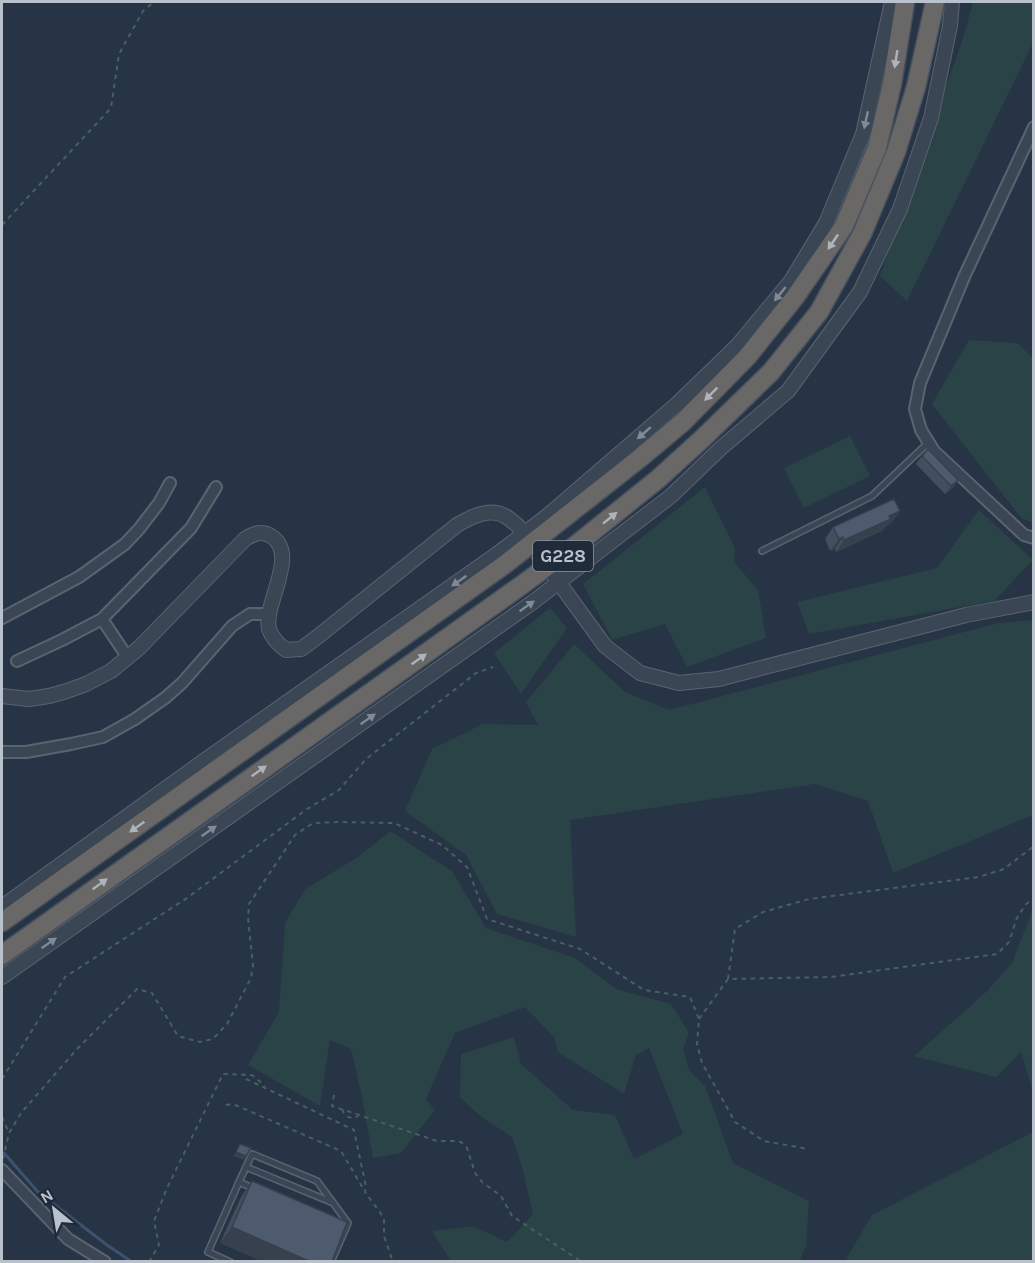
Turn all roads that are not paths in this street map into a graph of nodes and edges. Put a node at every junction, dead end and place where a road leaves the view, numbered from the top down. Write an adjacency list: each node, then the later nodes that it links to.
1 (892, 2): 10 (street, one-way to 10)
2 (905, 2): 10 (highway, G228, one-way to 10)
3 (935, 2): 12 (highway, G228, one-way to 3)
4 (952, 2): 13 (street)
5 (1034, 127): 6 (street)
6 (929, 442): 9 (street); 11 (lane)
7 (170, 483): 16 (street)
8 (216, 487): 17 (street)
9 (1034, 538)
10 (527, 539): 12 (street); 15 (street); 22 (highway, G228, one-way to 22); 23 (street, one-way to 23)
11 (762, 551)
12 (547, 567): 13 (street); 26 (highway, G228, one-way to 12)
13 (559, 583): 14 (street); 27 (street, one-way to 13)
14 (1034, 602)
15 (269, 615): 18 (street); 21 (street)
16 (2, 618)
17 (102, 619): 18 (street); 19 (street)
18 (128, 658): 20 (street)
19 (17, 661)
20 (2, 696)
21 (2, 752)
22 (47, 891): 24 (highway, G228); 25 (highway)
23 (2, 907)
24 (2, 922)
25 (2, 932)
26 (2, 955)
27 (2, 977)
28 (246, 1167): 30 (lane); 32 (lane); 32 (lane)
29 (2, 1170): 35 (street)
30 (239, 1182): 31 (lane); 36 (lane)
31 (261, 1191)
32 (333, 1202): 34 (lane)
33 (335, 1224): 34 (lane)
34 (346, 1228): 37 (lane)
35 (105, 1262)
36 (230, 1262)
37 (331, 1262)

